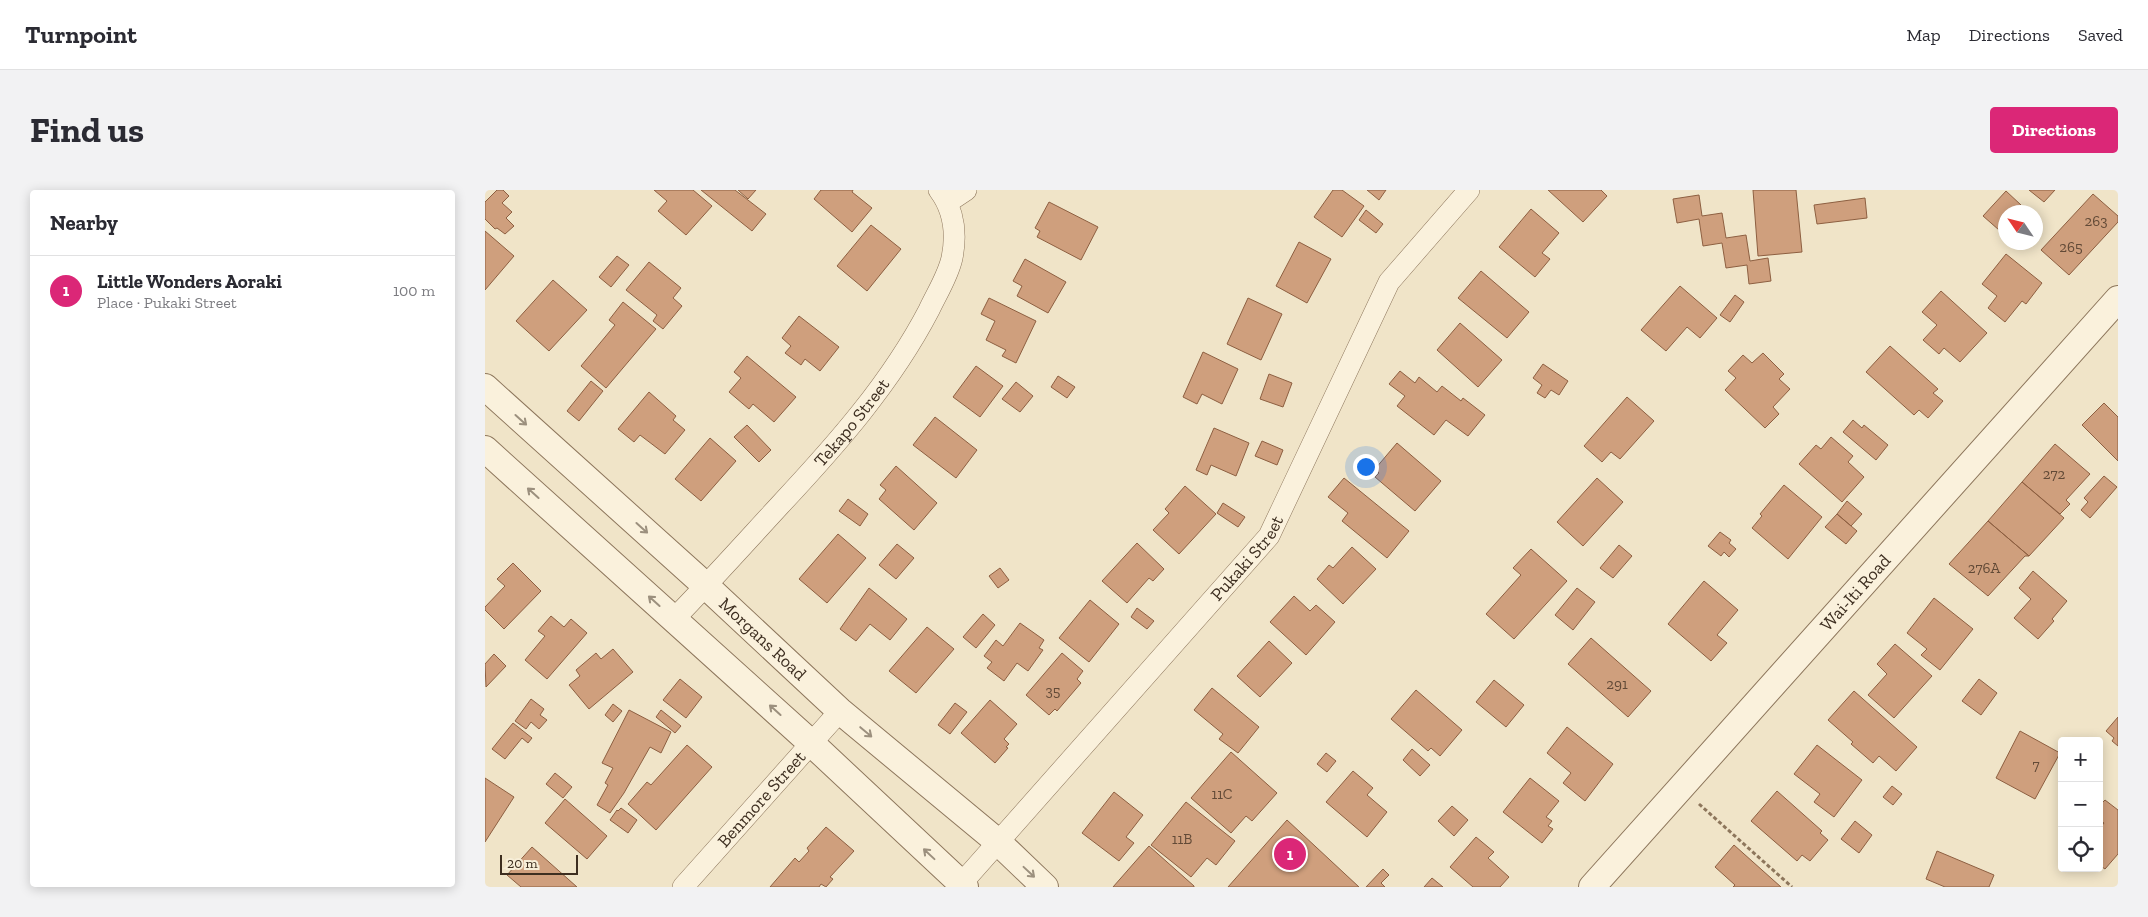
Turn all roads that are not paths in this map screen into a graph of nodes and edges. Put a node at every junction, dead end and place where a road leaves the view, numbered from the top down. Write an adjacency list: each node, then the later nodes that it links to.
1 (966, 190): 3 (street)
2 (1469, 190): 11 (street, Pukaki Street)
3 (943, 196): 7 (street, Tekapo Street)
4 (2118, 299): 15 (street, Wai-Iti Road)
5 (485, 387): 7 (street, Morgans Road, one-way to 7)
6 (485, 450): 8 (street, one-way to 6)
7 (706, 586): 8 (street, Tekapo Street); 9 (street, Morgans Road)
8 (675, 620): 10 (street, one-way to 8)
9 (840, 711): 10 (street, Benmore Street); 11 (street, Morgans Road, one-way to 11)
10 (811, 743): 12 (street, one-way to 10); 13 (street, Benmore Street)
11 (998, 842): 12 (street, Pukaki Street); 14 (street, Morgans Road, one-way to 14)
12 (963, 885)
13 (683, 887)
14 (1045, 887)
15 (1592, 887)

